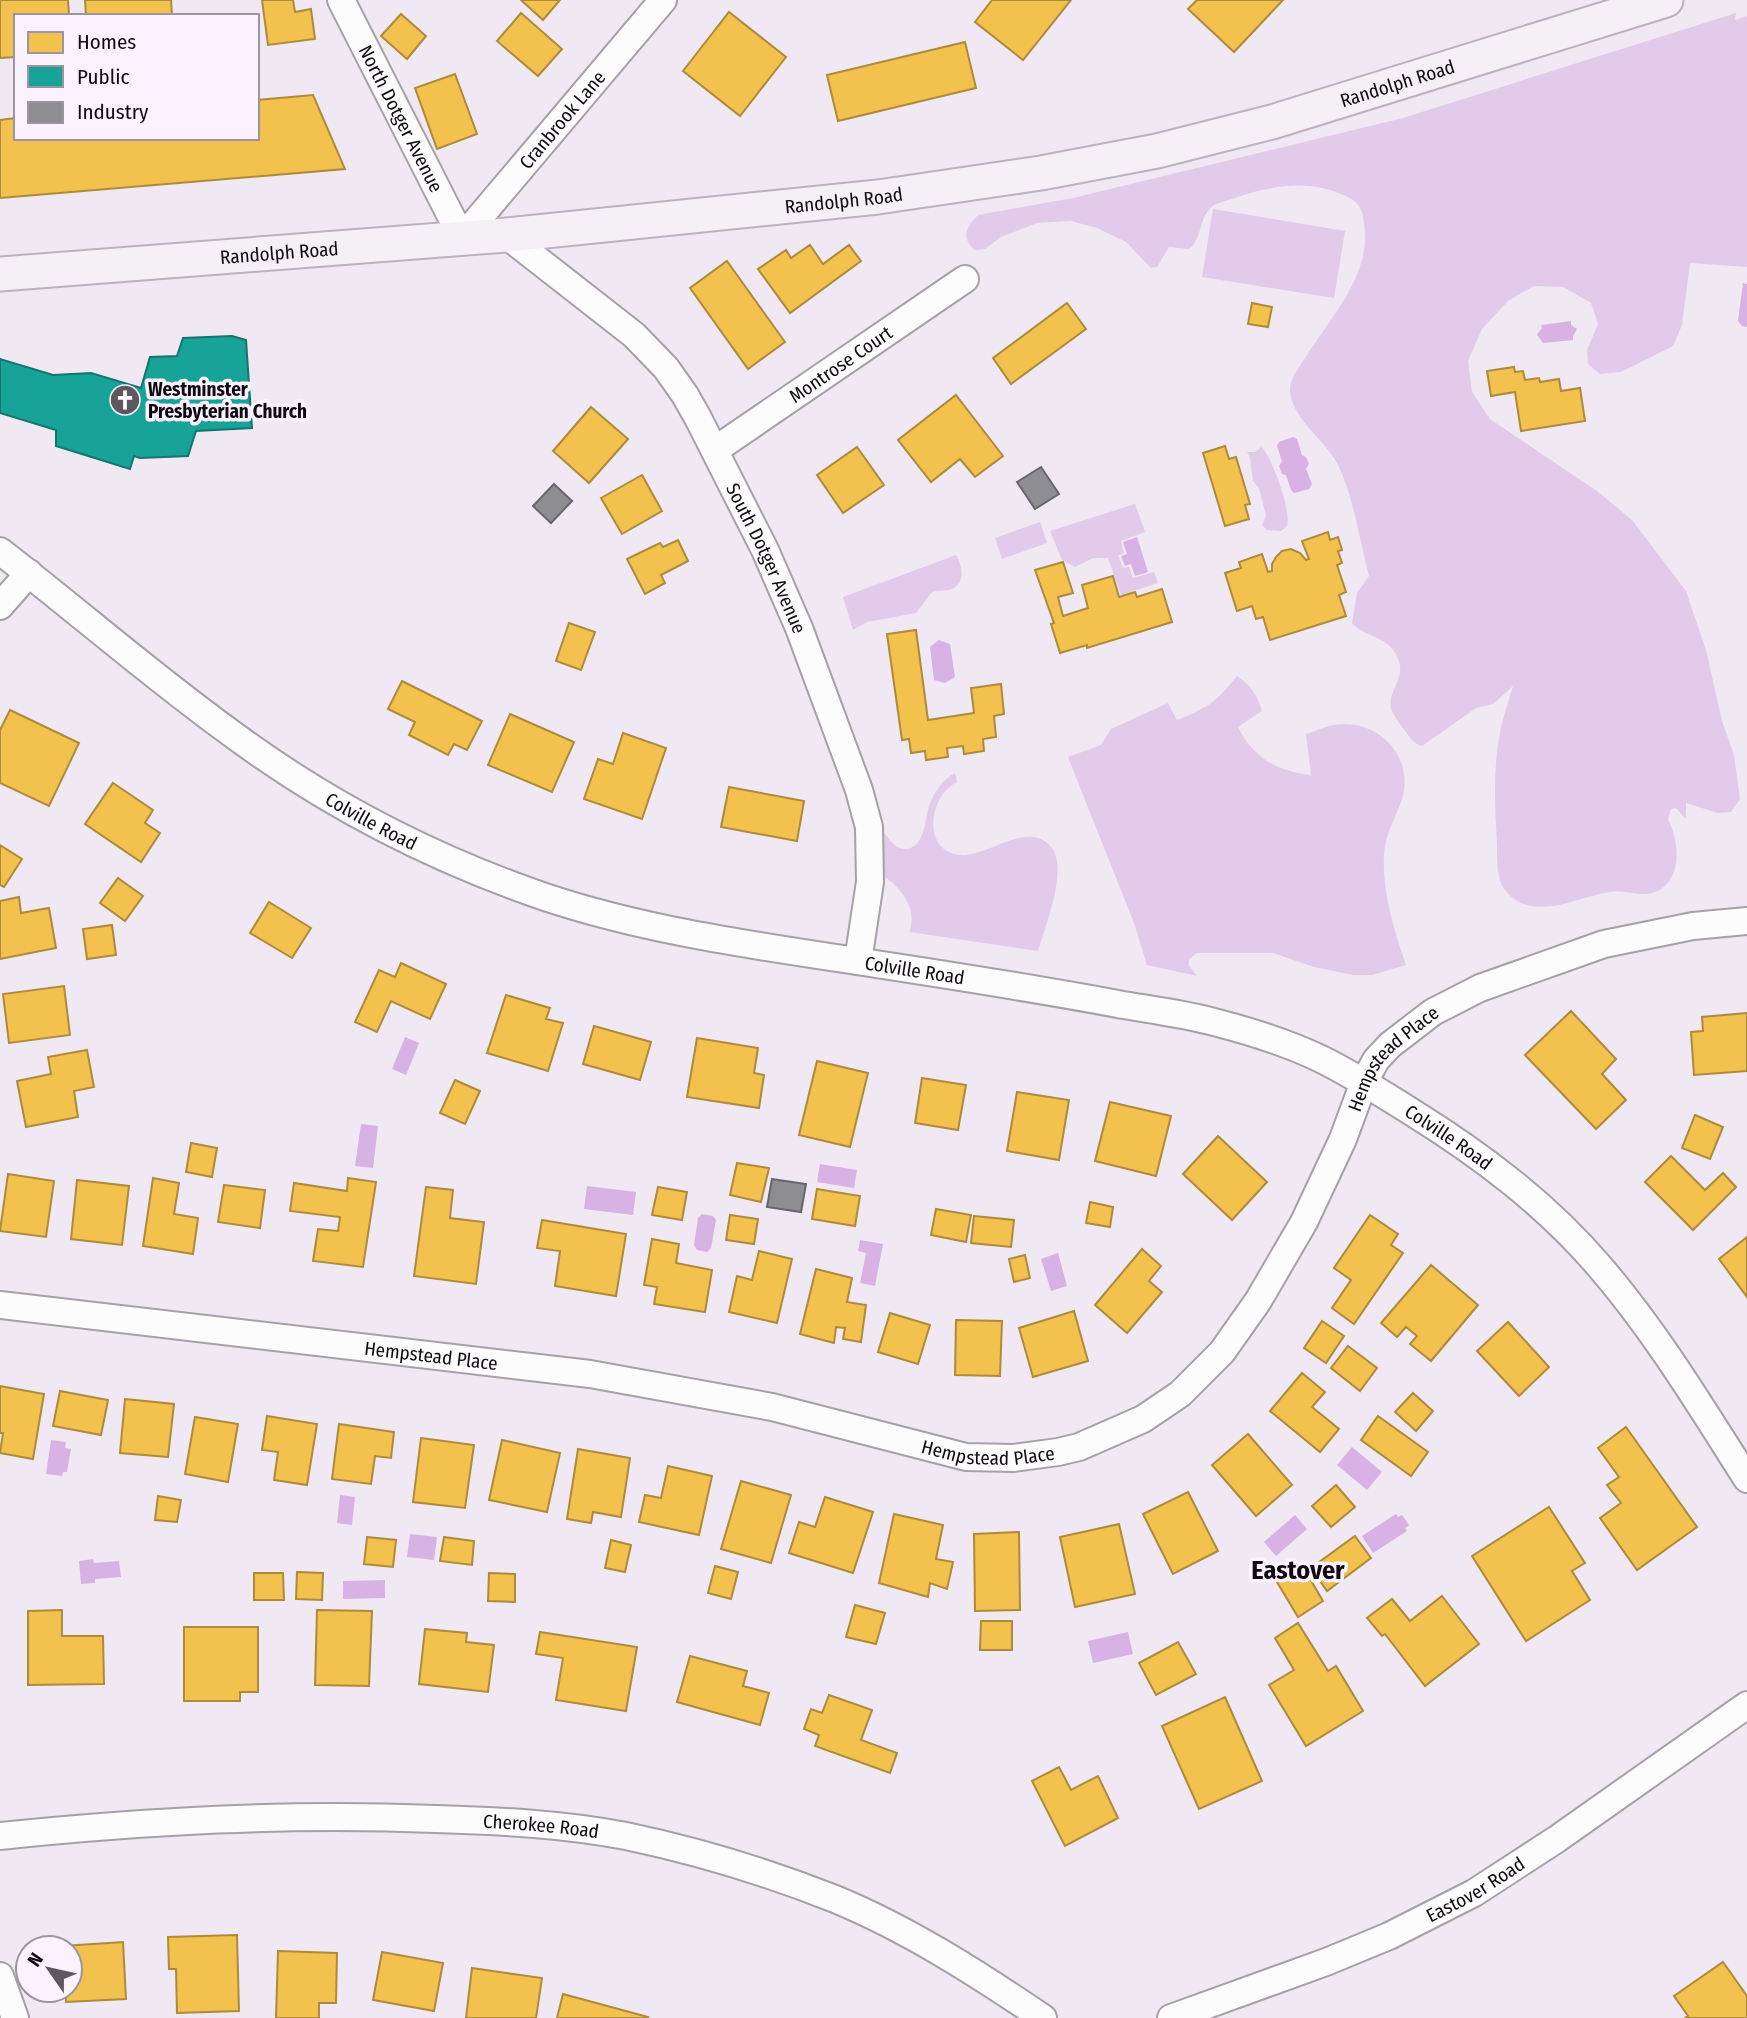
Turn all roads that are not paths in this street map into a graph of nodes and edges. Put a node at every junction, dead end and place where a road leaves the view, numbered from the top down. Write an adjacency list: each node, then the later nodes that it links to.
1 (341, 0): 5 (street, North Dotger Avenue)
2 (663, 0): 5 (street, Cranbrook Lane)
3 (1666, 0): 4 (main road, Randolph Road)
4 (506, 235): 5 (main road, Randolph Road); 8 (street, South Dotger Avenue)
5 (462, 238): 6 (main road, Randolph Road)
6 (0, 274)
7 (965, 279): 8 (street, Montrose Court)
8 (715, 450): 13 (street, South Dotger Avenue)
9 (0, 551): 10 (street, Colville Road)
10 (29, 573): 11 (street); 13 (street, Colville Road)
11 (0, 606)
12 (1747, 921): 14 (street, Hempstead Place)
13 (858, 961): 14 (street, Colville Road)
14 (1364, 1082): 15 (street, Hempstead Place); 16 (street, Colville Road)
15 (0, 1305)
16 (1747, 1479)
17 (1747, 1705): 22 (street, Eastover Road)
18 (0, 1836): 21 (street, Cherokee Road)
19 (0, 1976): 20 (street)
20 (15, 2018)
21 (1043, 2018)
22 (1171, 2018)

